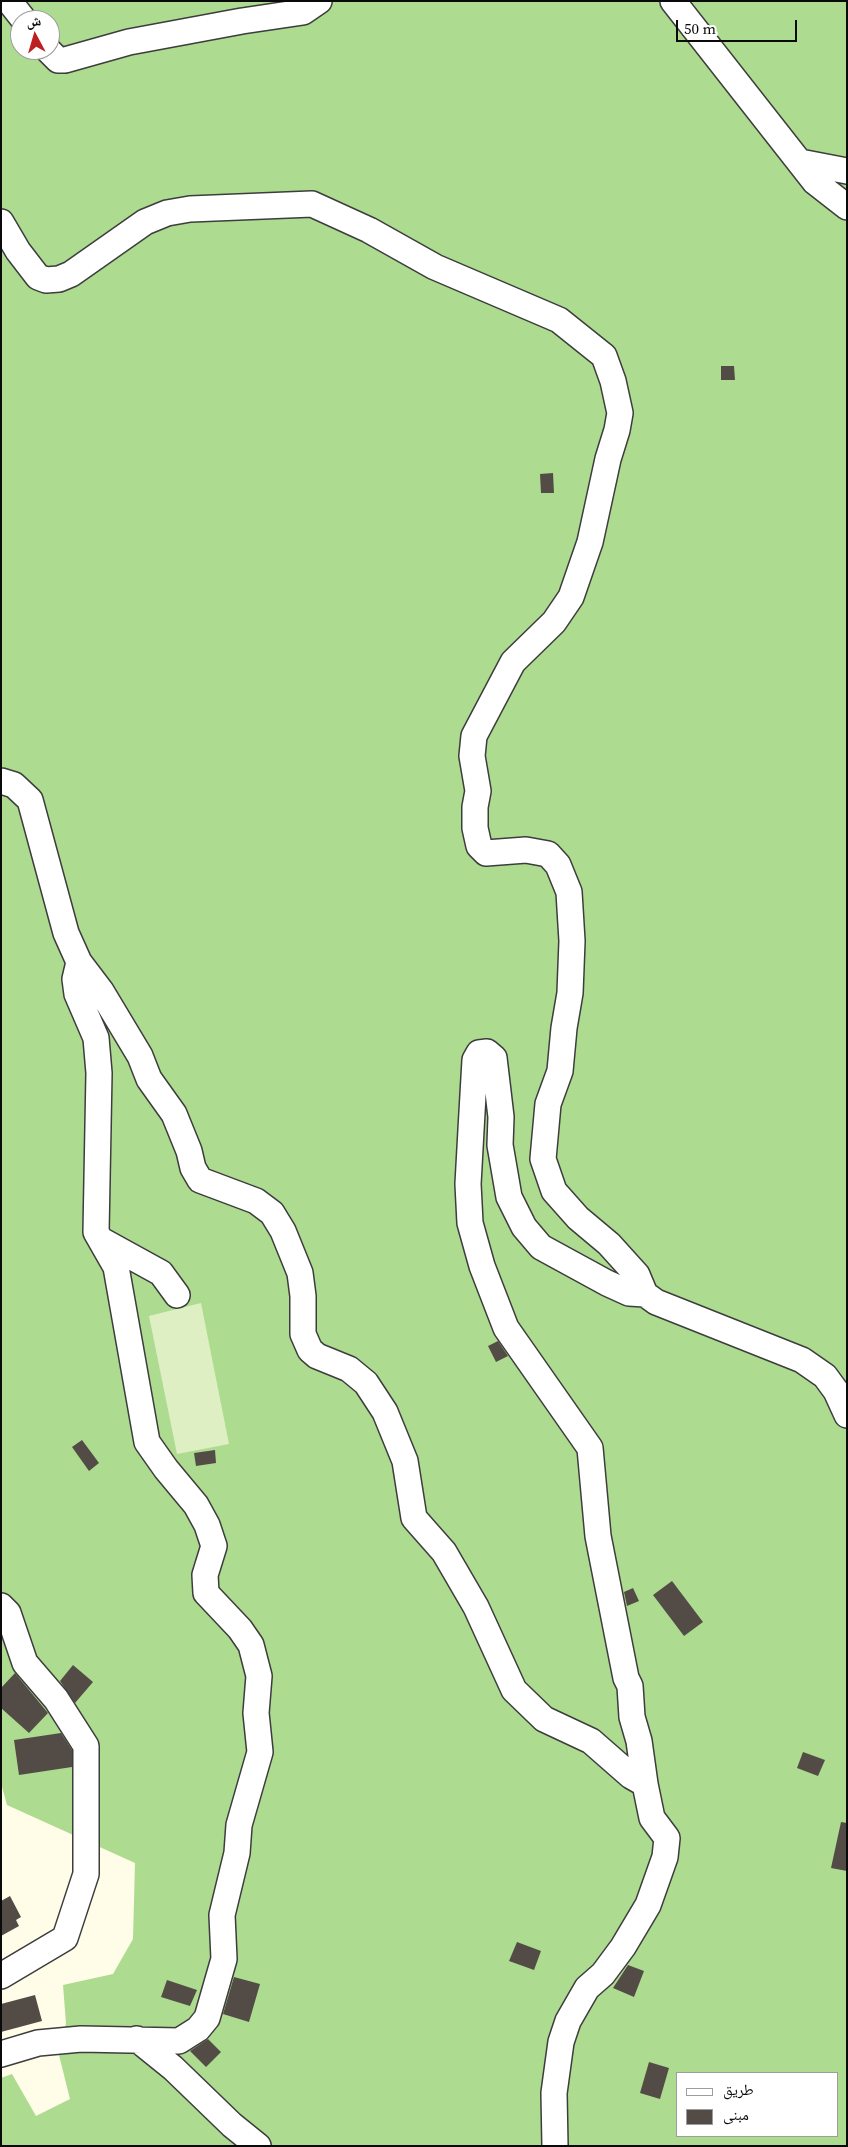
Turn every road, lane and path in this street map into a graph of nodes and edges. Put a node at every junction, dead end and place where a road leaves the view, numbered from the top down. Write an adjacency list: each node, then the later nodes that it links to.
1 (319, 1): 3 (street)
2 (673, 1): 4 (street)
3 (60, 60)
4 (800, 162): 5 (street); 6 (street)
5 (847, 171)
6 (847, 207)
7 (1, 222): 11 (street)
8 (1, 782): 9 (street)
9 (79, 962): 10 (street); 15 (street)
10 (101, 1240): 12 (street); 17 (street)
11 (645, 1294): 13 (street); 15 (street)
12 (177, 1295)
13 (847, 1415)
14 (1, 1606): 16 (street)
15 (645, 1784): 20 (street)
16 (1, 1976)
17 (137, 2039): 18 (street); 19 (street)
18 (1, 2054)
19 (258, 2146)
20 (555, 2146)

